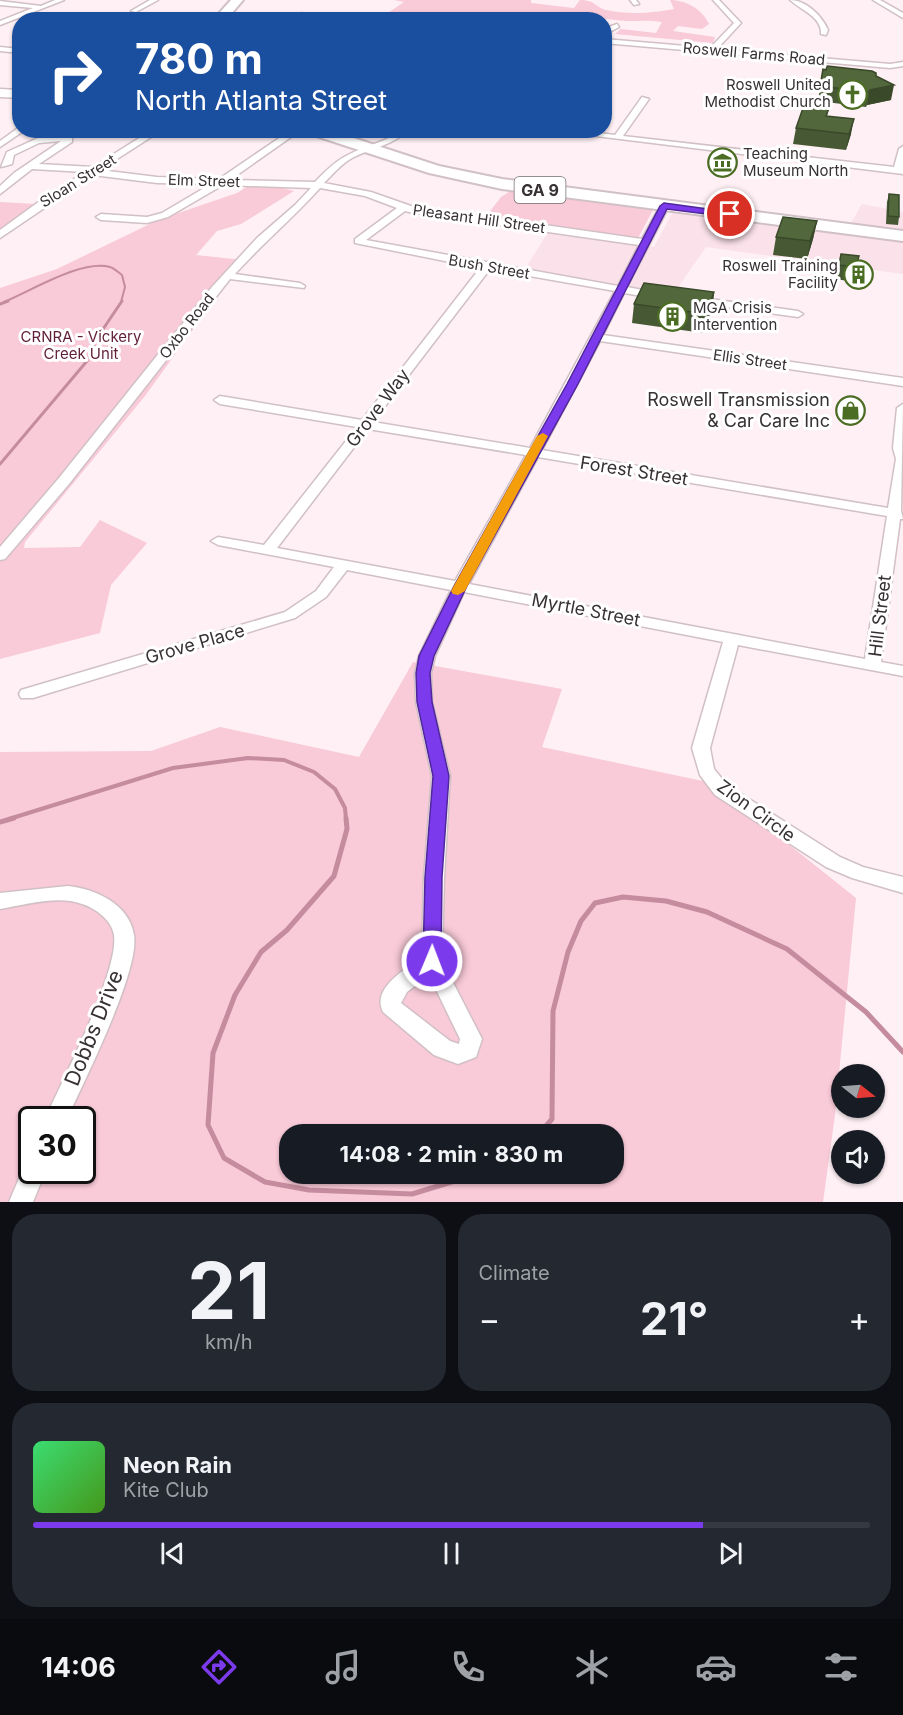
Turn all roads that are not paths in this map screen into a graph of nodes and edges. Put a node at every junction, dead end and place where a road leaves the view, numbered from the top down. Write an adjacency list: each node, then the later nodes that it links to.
1 (61, 0): 9 (street)
2 (154, 0): 10 (street)
3 (226, 0): 12 (highway)
4 (237, 0): 13 (highway)
5 (716, 0): 19 (street)
6 (793, 0): 17 (street)
7 (876, 0): 14 (street)
8 (0, 3): 9 (street)
9 (42, 7): 11 (street)
10 (134, 11)
11 (29, 12)
12 (216, 12)
13 (226, 12)
14 (903, 16)
15 (617, 26): 16 (street)
16 (612, 28)
17 (824, 34)
18 (612, 42): 19 (street, Roswell Farms Road)
19 (711, 51): 20 (street, Roswell Farms Road)
20 (903, 64)
21 (645, 99): 27 (street)
22 (612, 137): 27 (street)
23 (146, 138): 32 (street, Sloan Street)
24 (285, 138): 34 (street)
25 (338, 138): 28 (highway, GA 9)
26 (394, 138): 28 (street, Oxbo Road)
27 (617, 138): 33 (street)
28 (370, 148): 35 (street, Oxbo Road); 37 (highway, GA 9)
29 (903, 148): 33 (street)
30 (2, 165): 31 (street, Elm Street); 31 (street)
31 (31, 166): 32 (street, Elm Street); 36 (street)
32 (94, 171): 34 (street, Elm Street); 40 (street, Sloan Street)
33 (900, 171)
34 (221, 182): 35 (street, Elm Street); 39 (street)
35 (316, 185): 38 (street, Pleasant Hill Street); 44 (street, Oxbo Road)
36 (0, 190)
37 (664, 206): 41 (highway, GA 9); 42 (street)
38 (402, 208): 42 (street, Pleasant Hill Street); 43 (street, Bush Street)
39 (101, 217)
40 (0, 235)
41 (903, 236)
42 (646, 243): 46 (street)
43 (487, 266): 46 (street, Bush Street); 54 (street, Grove Way)
44 (228, 276): 45 (street); 60 (street, Oxbo Road)
45 (300, 286)
46 (621, 290): 47 (street, Bush Street); 50 (street)
47 (665, 297)
48 (688, 300): 49 (street)
49 (798, 315)
50 (597, 338): 51 (street, Ellis Street); 55 (street)
51 (903, 382)
52 (220, 400): 54 (street, Forest Street)
53 (903, 408): 56 (street, Hill Street)
54 (365, 425): 55 (street, Forest Street); 59 (street, Grove Way)
55 (532, 454): 57 (street, Forest Street); 62 (street)
56 (902, 458): 57 (street, Hill Street)
57 (898, 514): 64 (street, Hill Street)
58 (218, 541): 59 (street, Myrtle Street)
59 (268, 550): 61 (street, Myrtle Street)
60 (0, 556)
61 (343, 564): 62 (street, Myrtle Street); 66 (street, Grove Place)
62 (460, 586): 63 (street, Myrtle Street); 69 (street)
63 (731, 638): 64 (street, Myrtle Street); 67 (street, Zion Circle)
64 (873, 666): 65 (street, Myrtle Street)
65 (903, 671)
66 (27, 694)
67 (903, 885)
68 (0, 901): 70 (street, Dobbs Drive)
69 (432, 961)
70 (62, 1106)
71 (28, 1184): 72 (street)
72 (21, 1202)

